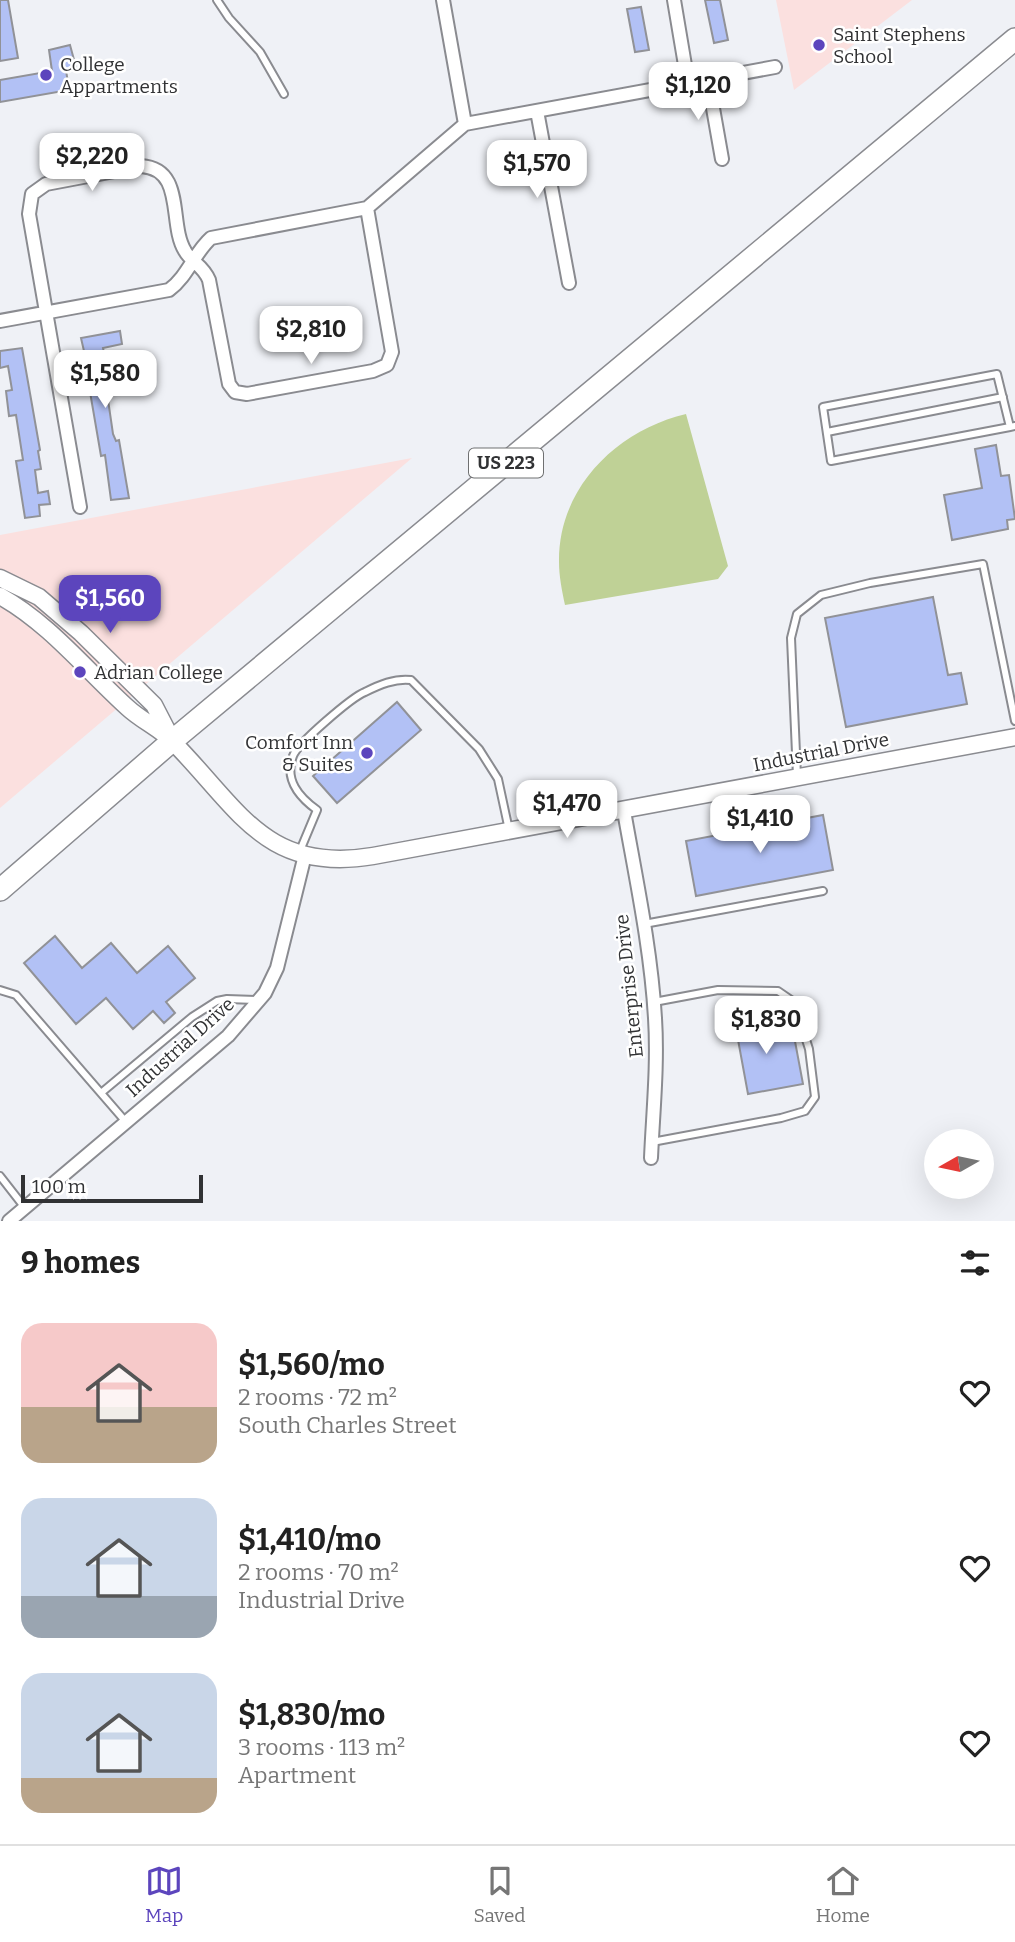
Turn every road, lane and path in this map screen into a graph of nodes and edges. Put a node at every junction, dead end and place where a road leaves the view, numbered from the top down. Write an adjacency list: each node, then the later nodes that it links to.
1 (217, 0): 8 (lane)
2 (443, 0): 10 (street)
3 (674, 0): 7 (street)
4 (1015, 39): 25 (highway, US 223)
5 (775, 67): 6 (street)
6 (708, 80): 7 (street); 11 (street)
7 (688, 83): 9 (street)
8 (284, 94)
9 (537, 111): 10 (street); 14 (street)
10 (465, 124): 12 (street)
11 (722, 159)
12 (367, 208): 13 (street); 13 (street)
13 (193, 259): 15 (street); 15 (street)
14 (569, 283)
15 (47, 312): 16 (street); 20 (street)
16 (0, 321)
17 (1003, 397): 18 (lane); 19 (lane); 19 (lane)
18 (1012, 426): 19 (lane)
19 (827, 432)
20 (80, 506)
21 (0, 578): 25 (street)
22 (0, 596): 25 (street)
23 (1015, 721): 26 (lane)
24 (1015, 737): 26 (street, Industrial Drive)
25 (172, 741): 29 (street, Industrial Drive); 30 (highway, US 223)
26 (797, 778): 27 (street, Industrial Drive)
27 (624, 811): 28 (street, Industrial Drive); 32 (street, Enterprise Drive)
28 (509, 832): 29 (street, Industrial Drive); 29 (lane)
29 (302, 854): 34 (street, Industrial Drive)
30 (0, 890)
31 (823, 891): 32 (lane)
32 (644, 924): 35 (street, Enterprise Drive)
33 (0, 990): 36 (lane)
34 (260, 1000): 36 (lane); 37 (street, Industrial Drive)
35 (654, 1002): 38 (street, Enterprise Drive); 38 (lane)
36 (101, 1093): 37 (lane)
37 (126, 1122): 41 (street, Industrial Drive)
38 (652, 1142): 39 (street, Enterprise Drive)
39 (651, 1158)
40 (0, 1176): 41 (lane)
41 (25, 1208): 42 (street, Industrial Drive)
42 (9, 1221)

